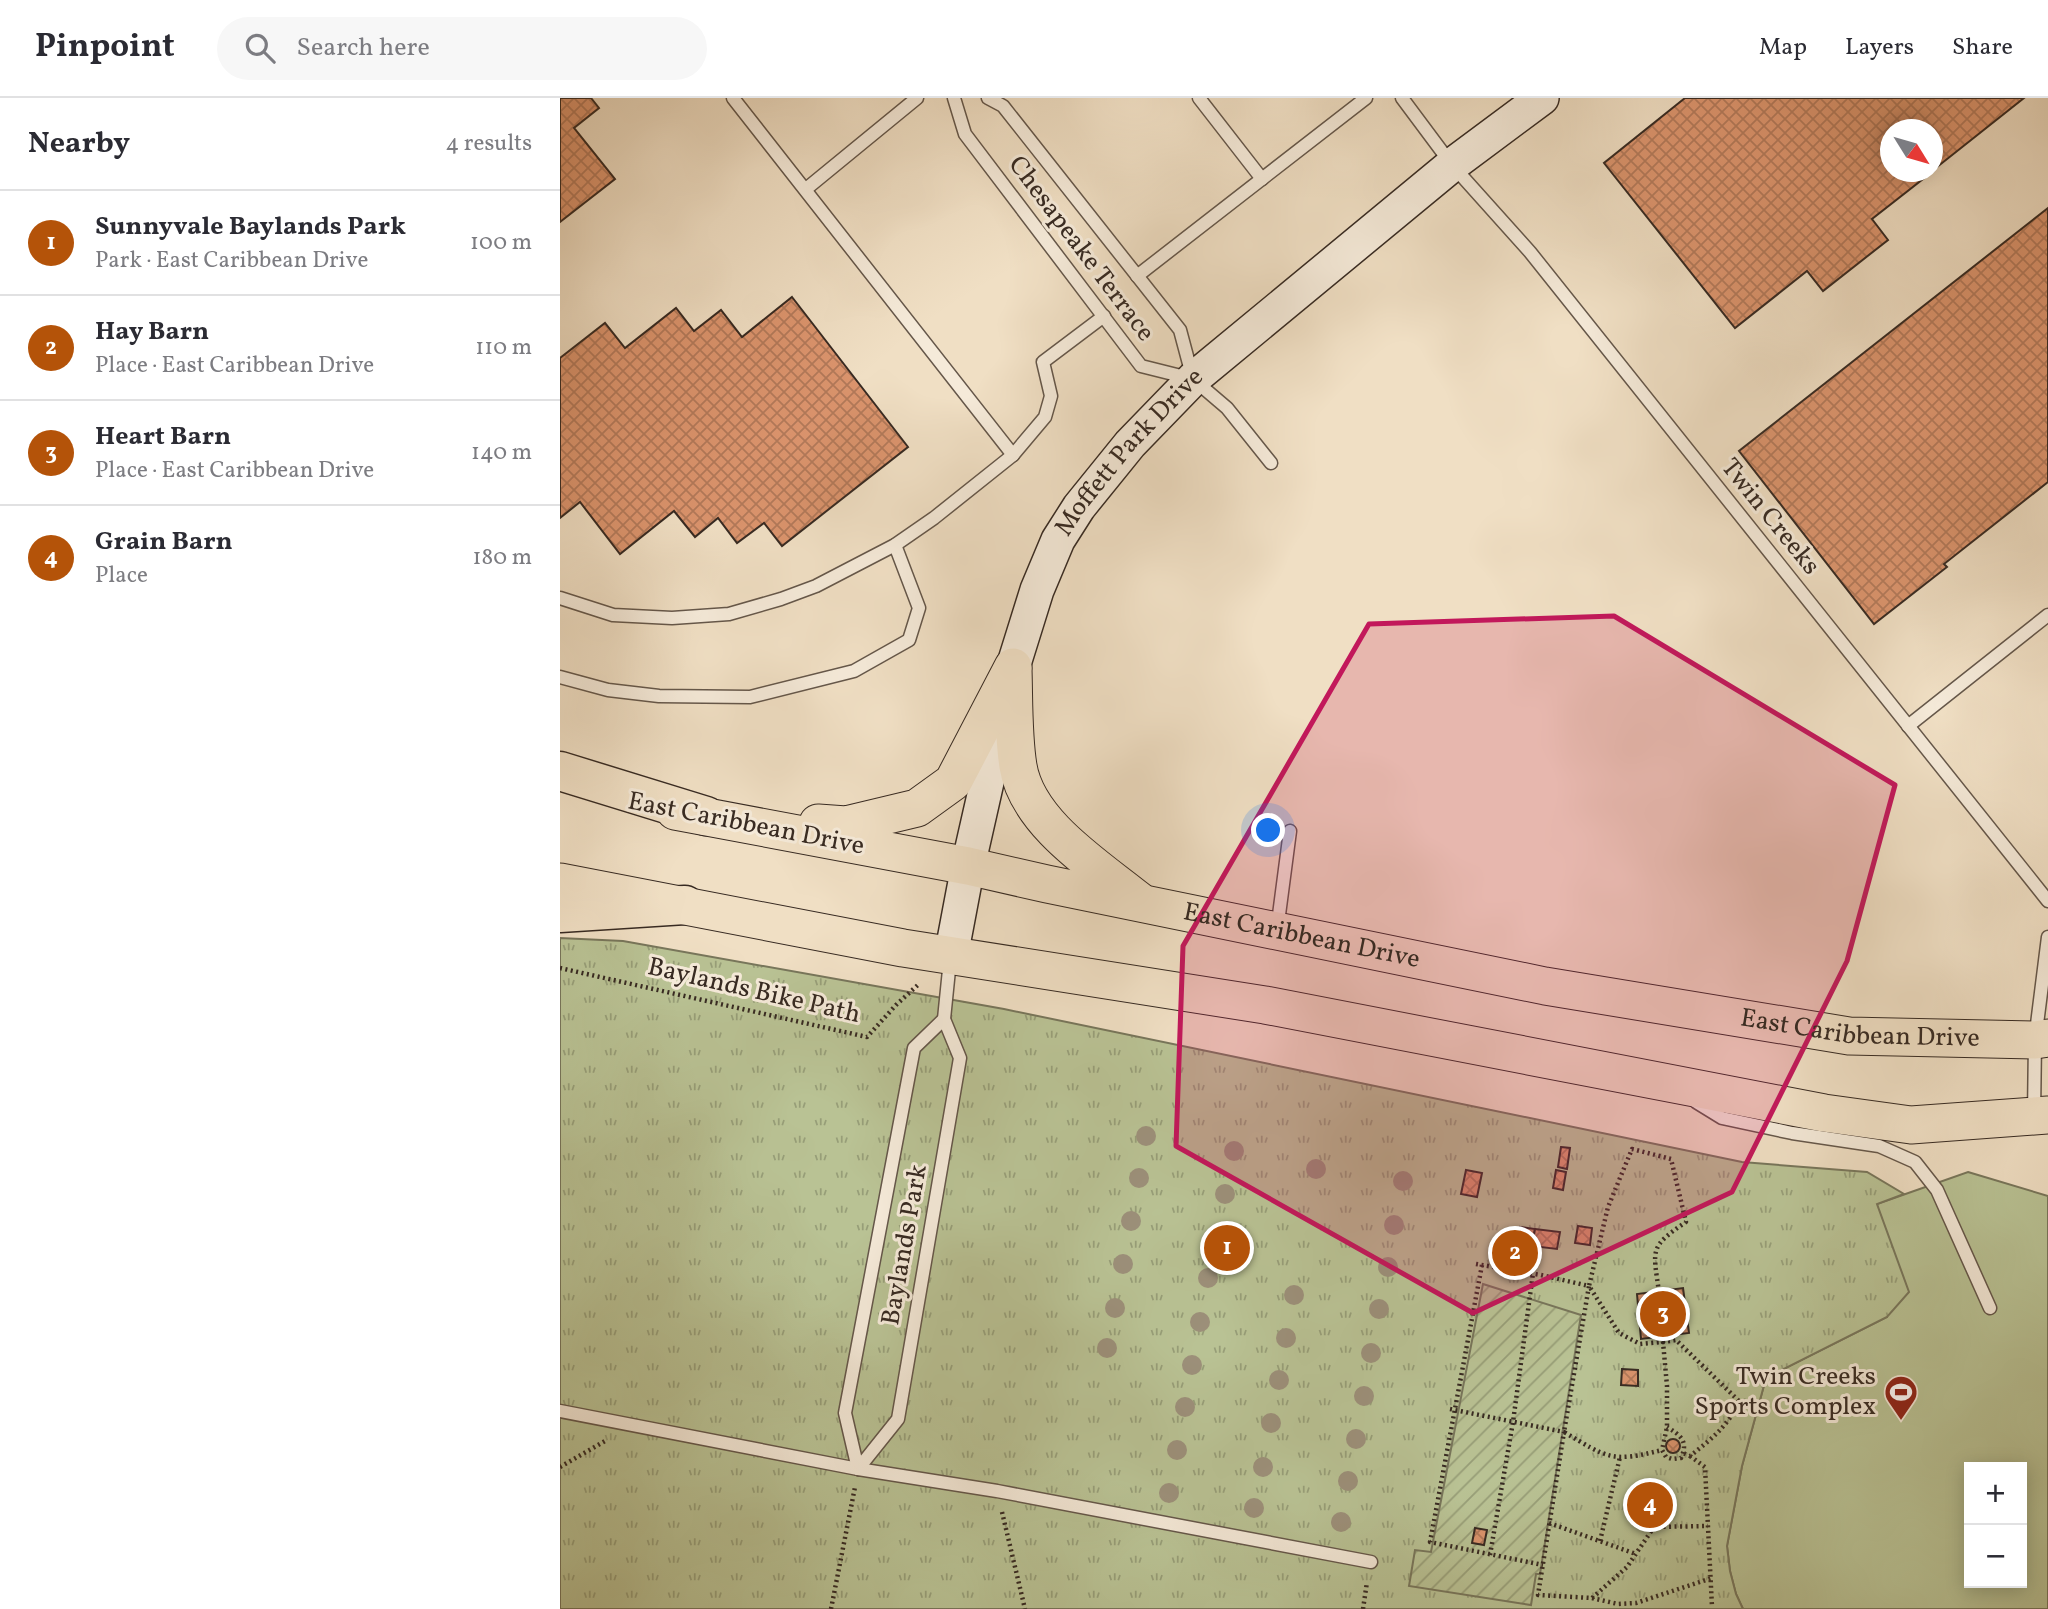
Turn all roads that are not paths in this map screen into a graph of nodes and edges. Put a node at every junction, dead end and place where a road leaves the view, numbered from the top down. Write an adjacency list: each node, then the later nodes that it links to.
1 (733, 98): 11 (lane)
2 (918, 98): 11 (lane)
3 (954, 98): 13 (lane, Chesapeake Terrace)
4 (989, 98): 12 (lane, Chesapeake Terrace)
5 (1199, 98): 10 (lane)
6 (1366, 98): 10 (lane)
7 (1402, 98): 9 (lane, Twin Creeks)
8 (1542, 98): 9 (street, Moffett Park Drive)
9 (1452, 165): 14 (street, Moffett Park Drive); 22 (lane, Twin Creeks)
10 (1262, 178): 12 (lane)
11 (806, 189): 15 (lane)
12 (1137, 276): 14 (lane, Chesapeake Terrace)
13 (1104, 316): 14 (lane, Chesapeake Terrace); 15 (lane)
14 (1193, 379): 16 (lane); 20 (street, Moffett Park Drive)
15 (1013, 455): 17 (lane)
16 (1271, 463)
17 (895, 545): 18 (lane); 21 (lane)
18 (560, 598)
19 (2048, 615): 22 (lane)
20 (1013, 667): 25 (main road); 27 (street, Moffett Park Drive); 30 (main road)
21 (560, 677)
22 (1908, 726): 29 (lane, Twin Creeks)
23 (560, 771): 25 (highway)
24 (560, 790): 25 (main road, East Caribbean Drive)
25 (706, 816): 27 (main road, East Caribbean Drive)
26 (1290, 831): 33 (lane)
27 (968, 866): 30 (main road, East Caribbean Drive); 35 (street, Moffett Park Drive)
28 (560, 882): 31 (main road)
29 (2048, 901)
30 (1141, 903): 33 (main road, East Caribbean Drive)
31 (685, 905): 32 (highway); 35 (main road)
32 (560, 913)
33 (1277, 930): 37 (main road, East Caribbean Drive)
34 (2048, 937): 37 (lane)
35 (951, 956): 36 (lane, Baylands Park); 38 (main road)
36 (944, 1019): 42 (lane, Baylands Park); 42 (lane, Baylands Park)
37 (2041, 1039): 39 (lane)
38 (1666, 1084): 39 (main road); 40 (lane)
39 (2041, 1115)
40 (1990, 1308)
41 (560, 1411): 42 (lane)
42 (858, 1469): 43 (lane)
43 (1371, 1562)

